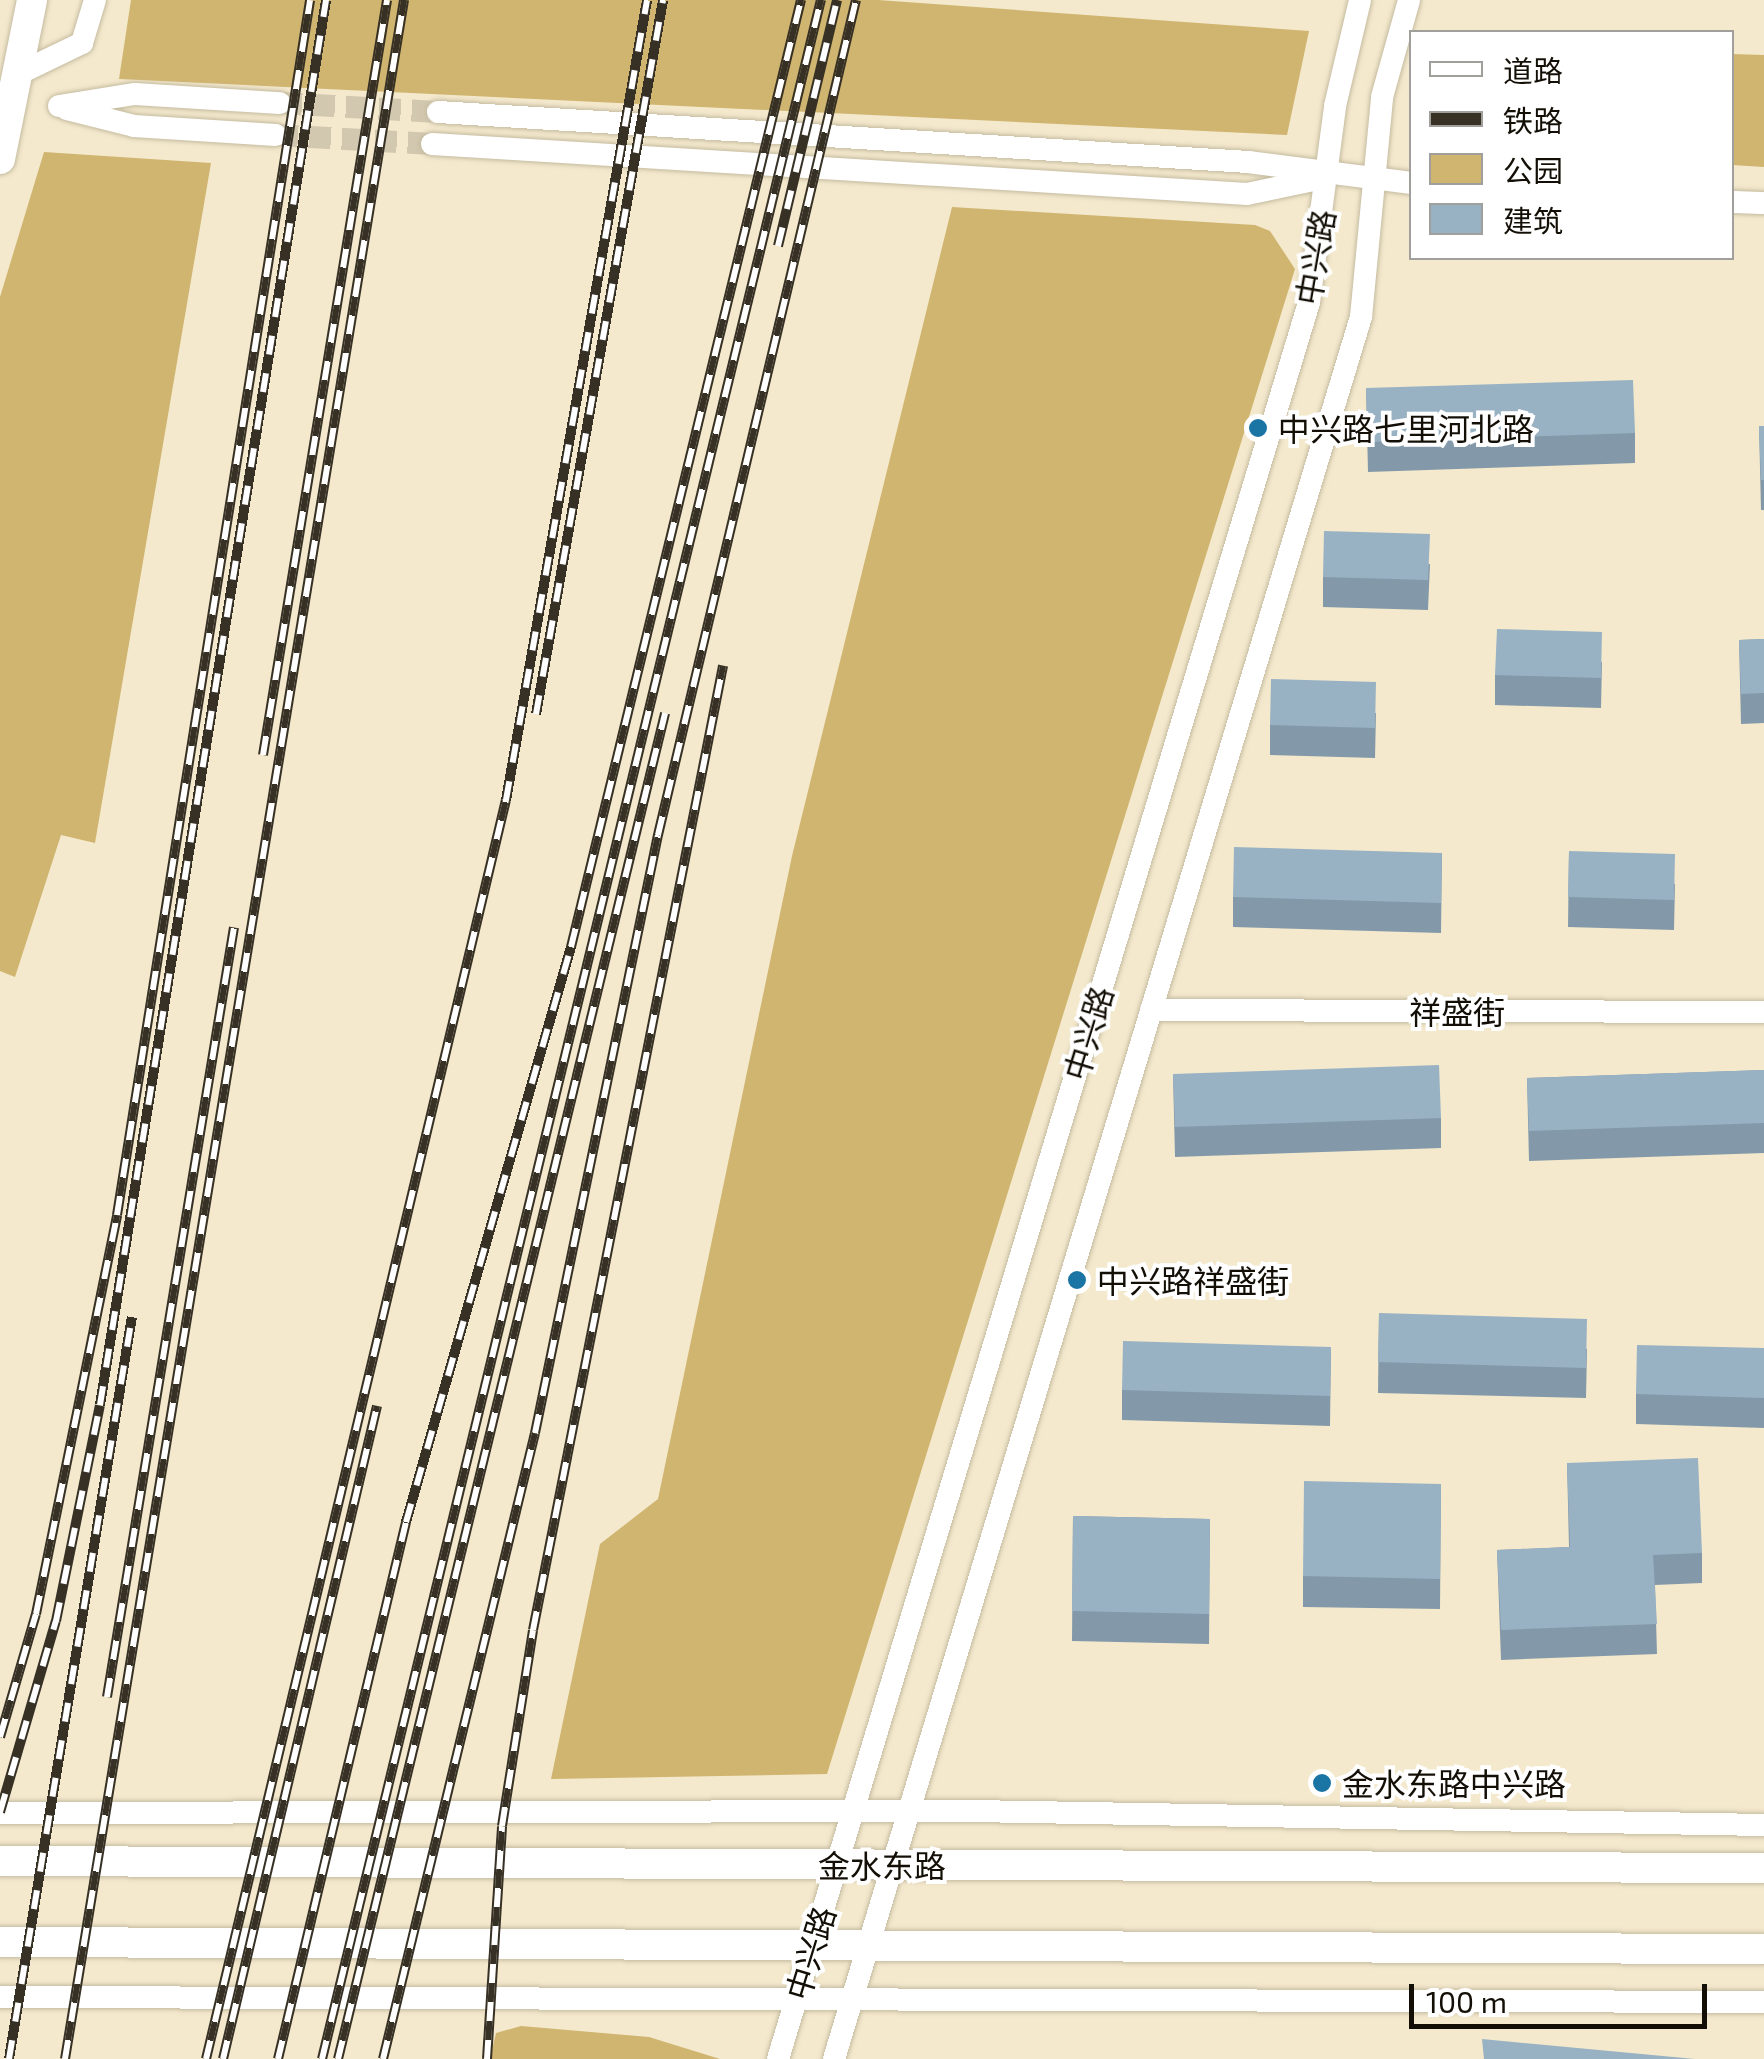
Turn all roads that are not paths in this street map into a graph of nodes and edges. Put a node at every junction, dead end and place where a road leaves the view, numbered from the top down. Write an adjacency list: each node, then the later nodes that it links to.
1 (32, 0): 5 (main road)
2 (95, 0): 5 (street)
3 (1360, 0): 11 (street, 中兴路)
4 (1409, 0): 12 (street, 中兴路)
5 (22, 72): 10 (main road)
6 (280, 103): 8 (street)
7 (438, 112): 11 (street)
8 (276, 135)
9 (432, 144): 11 (street)
10 (0, 159)
11 (1327, 178): 12 (street); 18 (street, 中兴路)
12 (1377, 180): 13 (street); 16 (street, 中兴路)
13 (1409, 182)
14 (1734, 202): 15 (street)
15 (1764, 204)
16 (1151, 1010): 17 (street, 祥盛街); 19 (street, 中兴路)
17 (1764, 1012)
18 (853, 1812): 19 (street); 20 (street); 23 (street, 中兴路)
19 (909, 1812): 21 (street); 24 (street, 中兴路)
20 (0, 1813)
21 (1764, 1825)
22 (0, 1861): 23 (main road, 金水东路)
23 (837, 1865): 24 (main road, 金水东路); 27 (street, 中兴路)
24 (893, 1866): 25 (main road, 金水东路); 28 (street, 中兴路)
25 (1764, 1868)
26 (0, 1942): 27 (main road)
27 (812, 1946): 28 (main road); 31 (street, 中兴路)
28 (868, 1946): 29 (main road); 32 (street, 中兴路)
29 (1764, 1949)
30 (0, 1997): 31 (street)
31 (796, 2000): 32 (street); 34 (street, 中兴路)
32 (852, 2000): 33 (street); 35 (street, 中兴路)
33 (1764, 2002)
34 (778, 2059)
35 (834, 2059)

